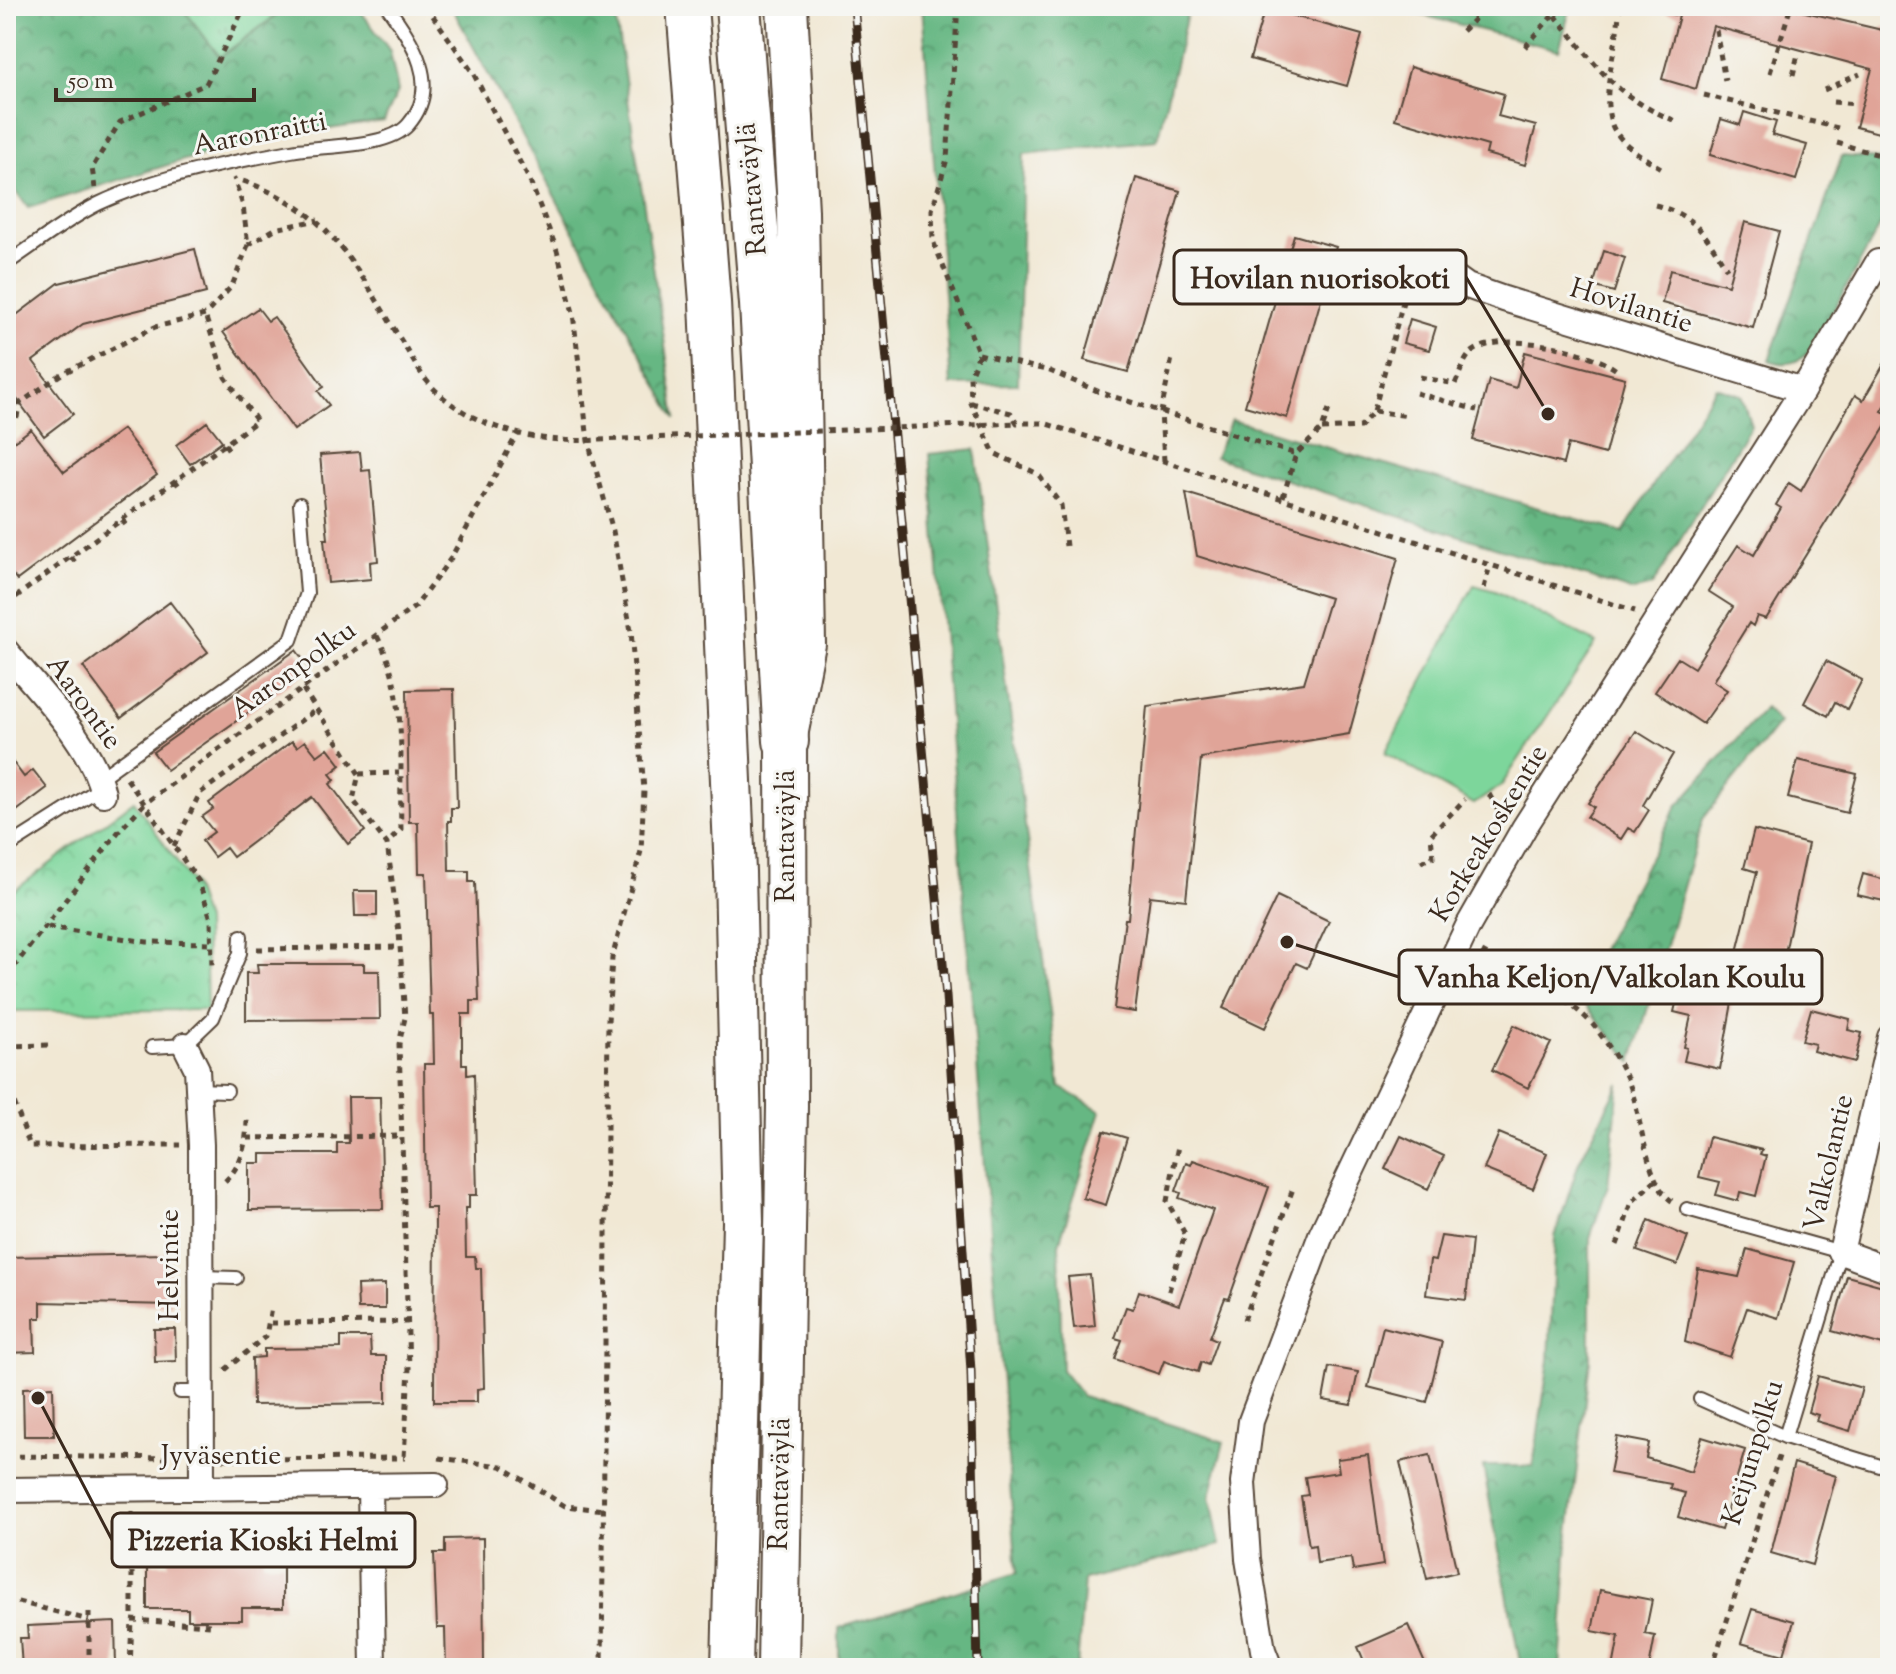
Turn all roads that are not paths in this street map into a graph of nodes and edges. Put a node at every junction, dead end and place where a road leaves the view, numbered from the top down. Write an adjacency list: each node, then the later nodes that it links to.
1 (387, 6): 8 (lane, Aaronraitti)
2 (680, 6): 6 (highway)
3 (687, 6): 6 (highway, Rantaväylä)
4 (738, 6): 13 (highway, Rantaväylä)
5 (787, 6): 13 (highway)
6 (692, 49): 35 (highway, Rantaväylä)
7 (1878, 262): 10 (street, Korkeakoskentie)
8 (6, 264)
9 (1446, 271): 10 (street, Hovilantie)
10 (1803, 390): 37 (street, Korkeakoskentie)
11 (300, 504): 14 (lane)
12 (14, 646): 14 (street, Aarontie)
13 (786, 741): 36 (highway, Rantaväylä)
14 (106, 782): 15 (lane)
15 (6, 848)
16 (241, 936): 18 (lane)
17 (1890, 1037): 23 (street, Valkolantie)
18 (185, 1045): 19 (lane); 20 (street, Helvintie)
19 (152, 1047)
20 (198, 1090): 21 (lane); 25 (street, Helvintie)
21 (227, 1091)
22 (1687, 1209): 23 (lane)
23 (1841, 1252): 24 (street, Valkolantie); 28 (lane, Keijunpolku)
24 (1890, 1270)
25 (201, 1277): 26 (lane); 32 (street, Helvintie)
26 (236, 1278)
27 (1700, 1399): 28 (lane)
28 (1785, 1437): 29 (lane)
29 (1890, 1469)
30 (436, 1485): 31 (street, Jyväsentie)
31 (370, 1486): 32 (street, Jyväsentie); 34 (street)
32 (202, 1488): 33 (street, Jyväsentie)
33 (6, 1490)
34 (373, 1668)
35 (732, 1668)
36 (778, 1668)
37 (1270, 1668)

